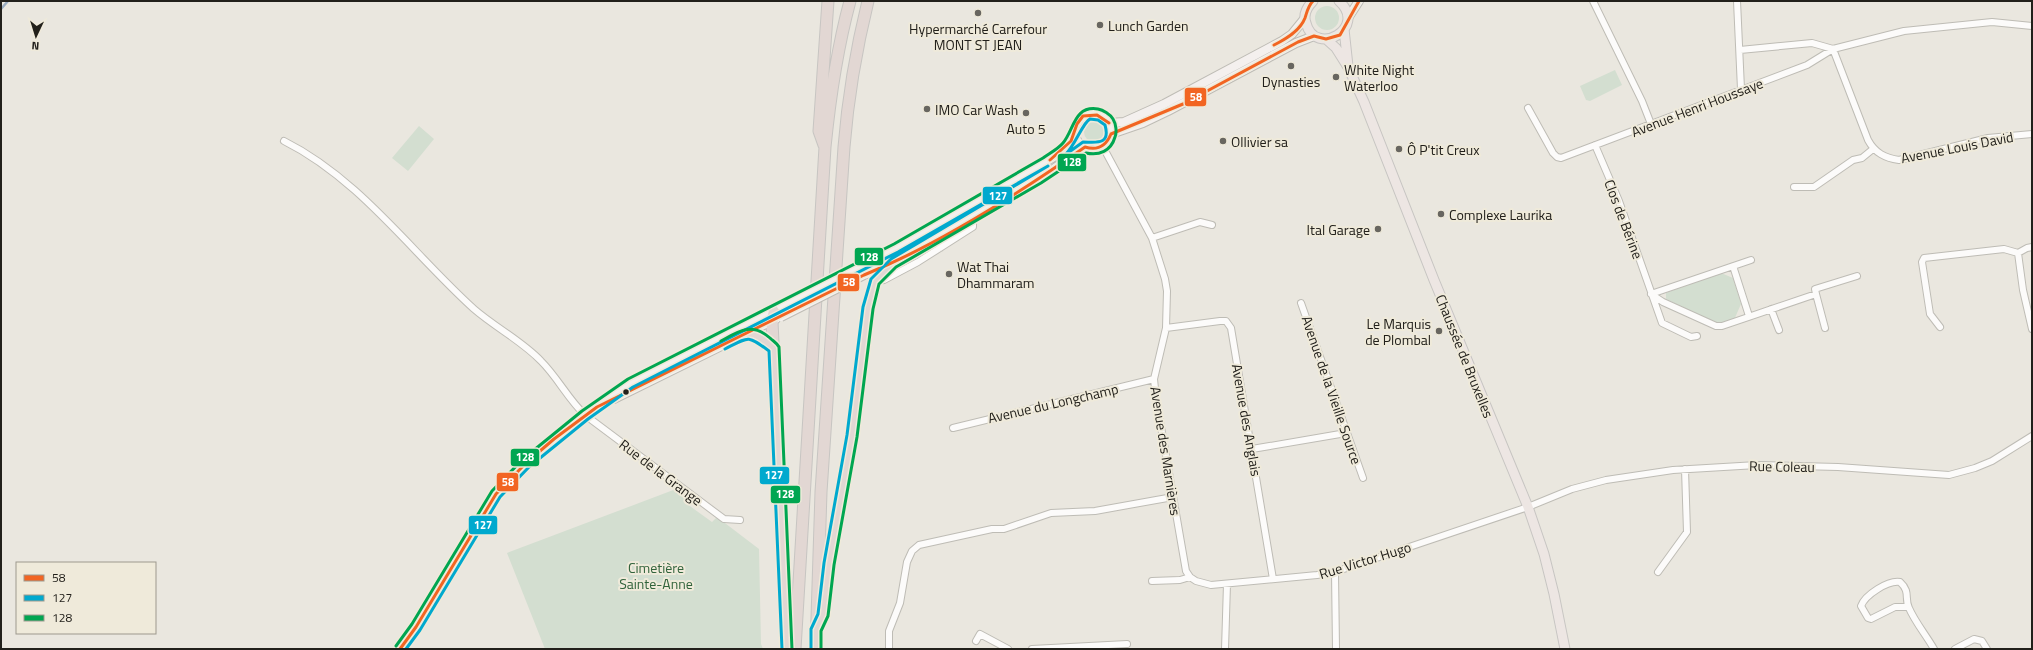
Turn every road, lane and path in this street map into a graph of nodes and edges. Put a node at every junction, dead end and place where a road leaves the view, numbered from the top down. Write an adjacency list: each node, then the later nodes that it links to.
1 (828, 1): 27 (highway)
2 (850, 1): 27 (highway)
3 (868, 1): 80 (highway)
4 (1340, 1): 10 (main road)
5 (1360, 1): 10 (main road)
6 (1594, 1): 21 (street)
7 (1737, 1): 16 (street)
8 (1310, 2): 9 (main road)
9 (1305, 18): 13 (main road); 20 (main road)
10 (1348, 18): 12 (main road)
11 (2032, 26): 15 (street, Avenue Henri Houssaye)
12 (1344, 29): 14 (main road); 17 (main road)
13 (1314, 36): 14 (main road); 23 (main road)
14 (1326, 39): 17 (main road)
15 (1833, 49): 16 (street); 18 (street, Avenue Henri Houssaye); 30 (street)
16 (1740, 50): 18 (street)
17 (1348, 67): 71 (main road, Chaussée de Bruxelles)
18 (1741, 89): 21 (street, Avenue Henri Houssaye)
19 (1528, 108): 26 (street, Avenue Henri Houssaye)
20 (1109, 123): 22 (main road); 23 (main road)
21 (1651, 124): 26 (street, Avenue Henri Houssaye)
22 (1075, 134): 29 (main road); 31 (main road)
23 (1111, 134): 28 (main road)
24 (2032, 134): 30 (street, Avenue Louis David)
25 (284, 141): 63 (street, Rue de la Grange)
26 (1595, 145): 47 (street, Clos de Bérine)
27 (825, 147): 85 (highway)
28 (1103, 147): 29 (main road); 38 (street, Avenue des Marnières)
29 (1085, 148): 33 (main road)
30 (1873, 149): 32 (street)
31 (1028, 173): 33 (main road); 35 (main road)
32 (1794, 187)
33 (999, 203): 34 (main road)
34 (973, 218): 37 (main road); 40 (street)
35 (942, 223): 37 (street); 51 (main road, bridge)
36 (1212, 225): 38 (street)
37 (939, 238): 40 (street); 43 (main road)
38 (1152, 238): 54 (street, Avenue des Marnières)
39 (2032, 247): 41 (street)
40 (940, 248): 46 (street)
41 (2018, 253): 53 (street); 56 (street)
42 (1751, 260): 44 (street)
43 (893, 263): 51 (main road, bridge); 80 (highway)
44 (1733, 266): 47 (street); 52 (street)
45 (1857, 276): 48 (street)
46 (884, 280)
47 (1651, 294): 52 (street); 59 (street, Clos de Bérine)
48 (1816, 294): 50 (street); 55 (street)
49 (1301, 303): 65 (street, Avenue de la Vieille Source)
50 (1771, 309): 52 (street); 57 (street)
51 (778, 313): 58 (main road); 60 (highway); 62 (main road)
52 (1750, 316)
53 (1940, 327)
54 (1166, 328): 61 (street, Avenue des Marnières); 67 (street, Avenue des Anglais)
55 (1825, 328)
56 (2032, 329)
57 (1779, 330)
58 (746, 334): 60 (highway); 62 (main road)
59 (1697, 336)
60 (774, 348): 84 (highway)
61 (1154, 379): 64 (street, Avenue du Longchamp); 70 (street, Avenue des Marnières)
62 (597, 407): 63 (main road)
63 (585, 415): 72 (street, Rue de la Grange); 83 (main road)
64 (953, 428)
65 (1346, 433): 67 (street); 69 (street, Avenue de la Vieille Source)
66 (2032, 436): 68 (street, Rue Coleau)
67 (1252, 449): 76 (street, Avenue des Anglais)
68 (1685, 469): 71 (street, Rue Coleau); 74 (street)
69 (1363, 478)
70 (1173, 497): 75 (street, Avenue des Marnières); 87 (street)
71 (1528, 507): 73 (street, Rue Victor Hugo); 92 (main road, Chaussée de Bruxelles)
72 (740, 520)
73 (1335, 572): 76 (street, Rue Victor Hugo); 91 (street)
74 (1658, 572)
75 (1190, 577): 77 (street); 78 (street, Rue Victor Hugo)
76 (1273, 579): 78 (street, Rue Victor Hugo)
77 (1152, 581)
78 (1227, 584): 90 (street)
79 (1908, 607): 79 (street); 93 (street)
80 (816, 630): 86 (highway)
81 (976, 641): 88 (street)
82 (1127, 644): 89 (street)
83 (400, 649)
84 (787, 649)
85 (795, 649)
86 (816, 649)
87 (889, 649)
88 (1008, 649)
89 (1032, 649)
90 (1225, 649)
91 (1336, 649)
92 (1565, 649)
93 (1934, 649)
94 (1955, 649): 95 (street)
95 (1987, 649)

